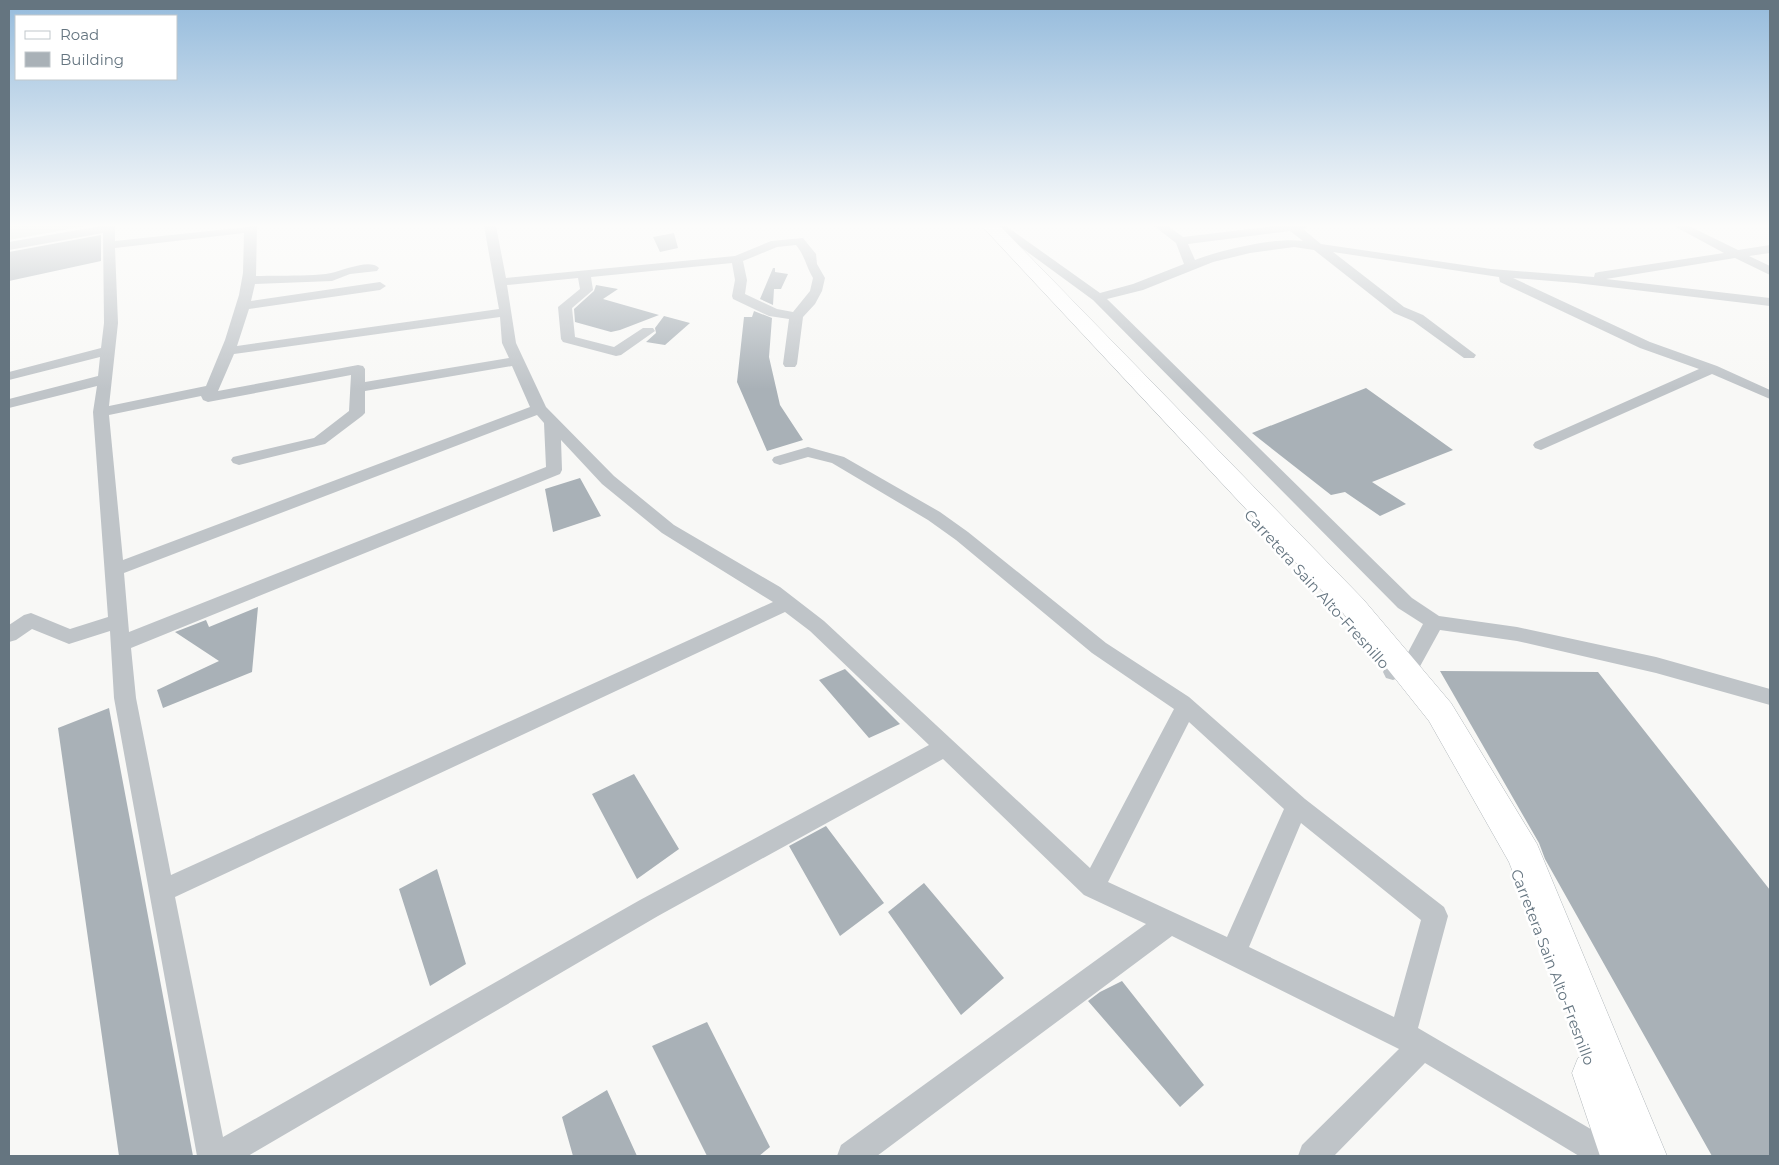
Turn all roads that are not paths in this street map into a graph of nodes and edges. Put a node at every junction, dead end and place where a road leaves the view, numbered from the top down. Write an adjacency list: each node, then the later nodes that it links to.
1 (110, 280): 22 (street)
2 (249, 280): 18 (street)
3 (517, 280): 14 (street)
4 (585, 280): 21 (street)
5 (741, 280): 20 (street)
6 (818, 280): 20 (street)
7 (1024, 280): 45 (main road, Carretera Sain Alto-Fresnillo)
8 (1042, 280): 45 (main road)
9 (1074, 280): 16 (street)
10 (1155, 280): 16 (street)
11 (1361, 280): 24 (street)
12 (1505, 280): 27 (street)
13 (1588, 280): 17 (street)
14 (500, 282): 19 (street)
15 (380, 286): 18 (street)
16 (1098, 298): 42 (street)
17 (1770, 302)
18 (242, 306): 23 (street)
19 (506, 312): 23 (street); 25 (street)
20 (796, 316): 26 (street)
21 (648, 331)
22 (108, 351): 28 (street); 29 (street)
23 (228, 352): 31 (street)
24 (1469, 355)
25 (517, 361): 30 (street); 35 (street)
26 (790, 364)
27 (1712, 369): 32 (street); 36 (street)
28 (9, 376)
29 (105, 379): 33 (street); 34 (street)
30 (358, 388): 31 (street); 37 (street)
31 (211, 389): 34 (street)
32 (1770, 395)
33 (9, 404)
34 (101, 412): 39 (street)
35 (545, 416): 39 (street); 40 (street); 44 (street)
36 (1541, 445)
37 (239, 460)
38 (780, 460): 47 (street)
39 (114, 570): 41 (street)
40 (787, 603): 48 (street); 51 (street)
41 (119, 621): 43 (street); 44 (street)
42 (1434, 622): 45 (street); 46 (street)
43 (9, 635)
44 (120, 644): 51 (street)
45 (1399, 671): 55 (main road, Carretera Sain Alto-Fresnillo); 60 (main road)
46 (1770, 697)
47 (1186, 707): 49 (street); 50 (street)
48 (945, 747): 50 (street); 57 (street)
49 (1297, 806): 53 (street); 54 (street)
50 (1093, 887): 52 (street)
51 (162, 891): 56 (street)
52 (1170, 922): 53 (street); 58 (street)
53 (1233, 953): 54 (street)
54 (1412, 1041): 55 (street); 59 (street)
55 (1606, 1155)
56 (212, 1156)
57 (219, 1156)
58 (852, 1156)
59 (1313, 1156)
60 (1645, 1156)

